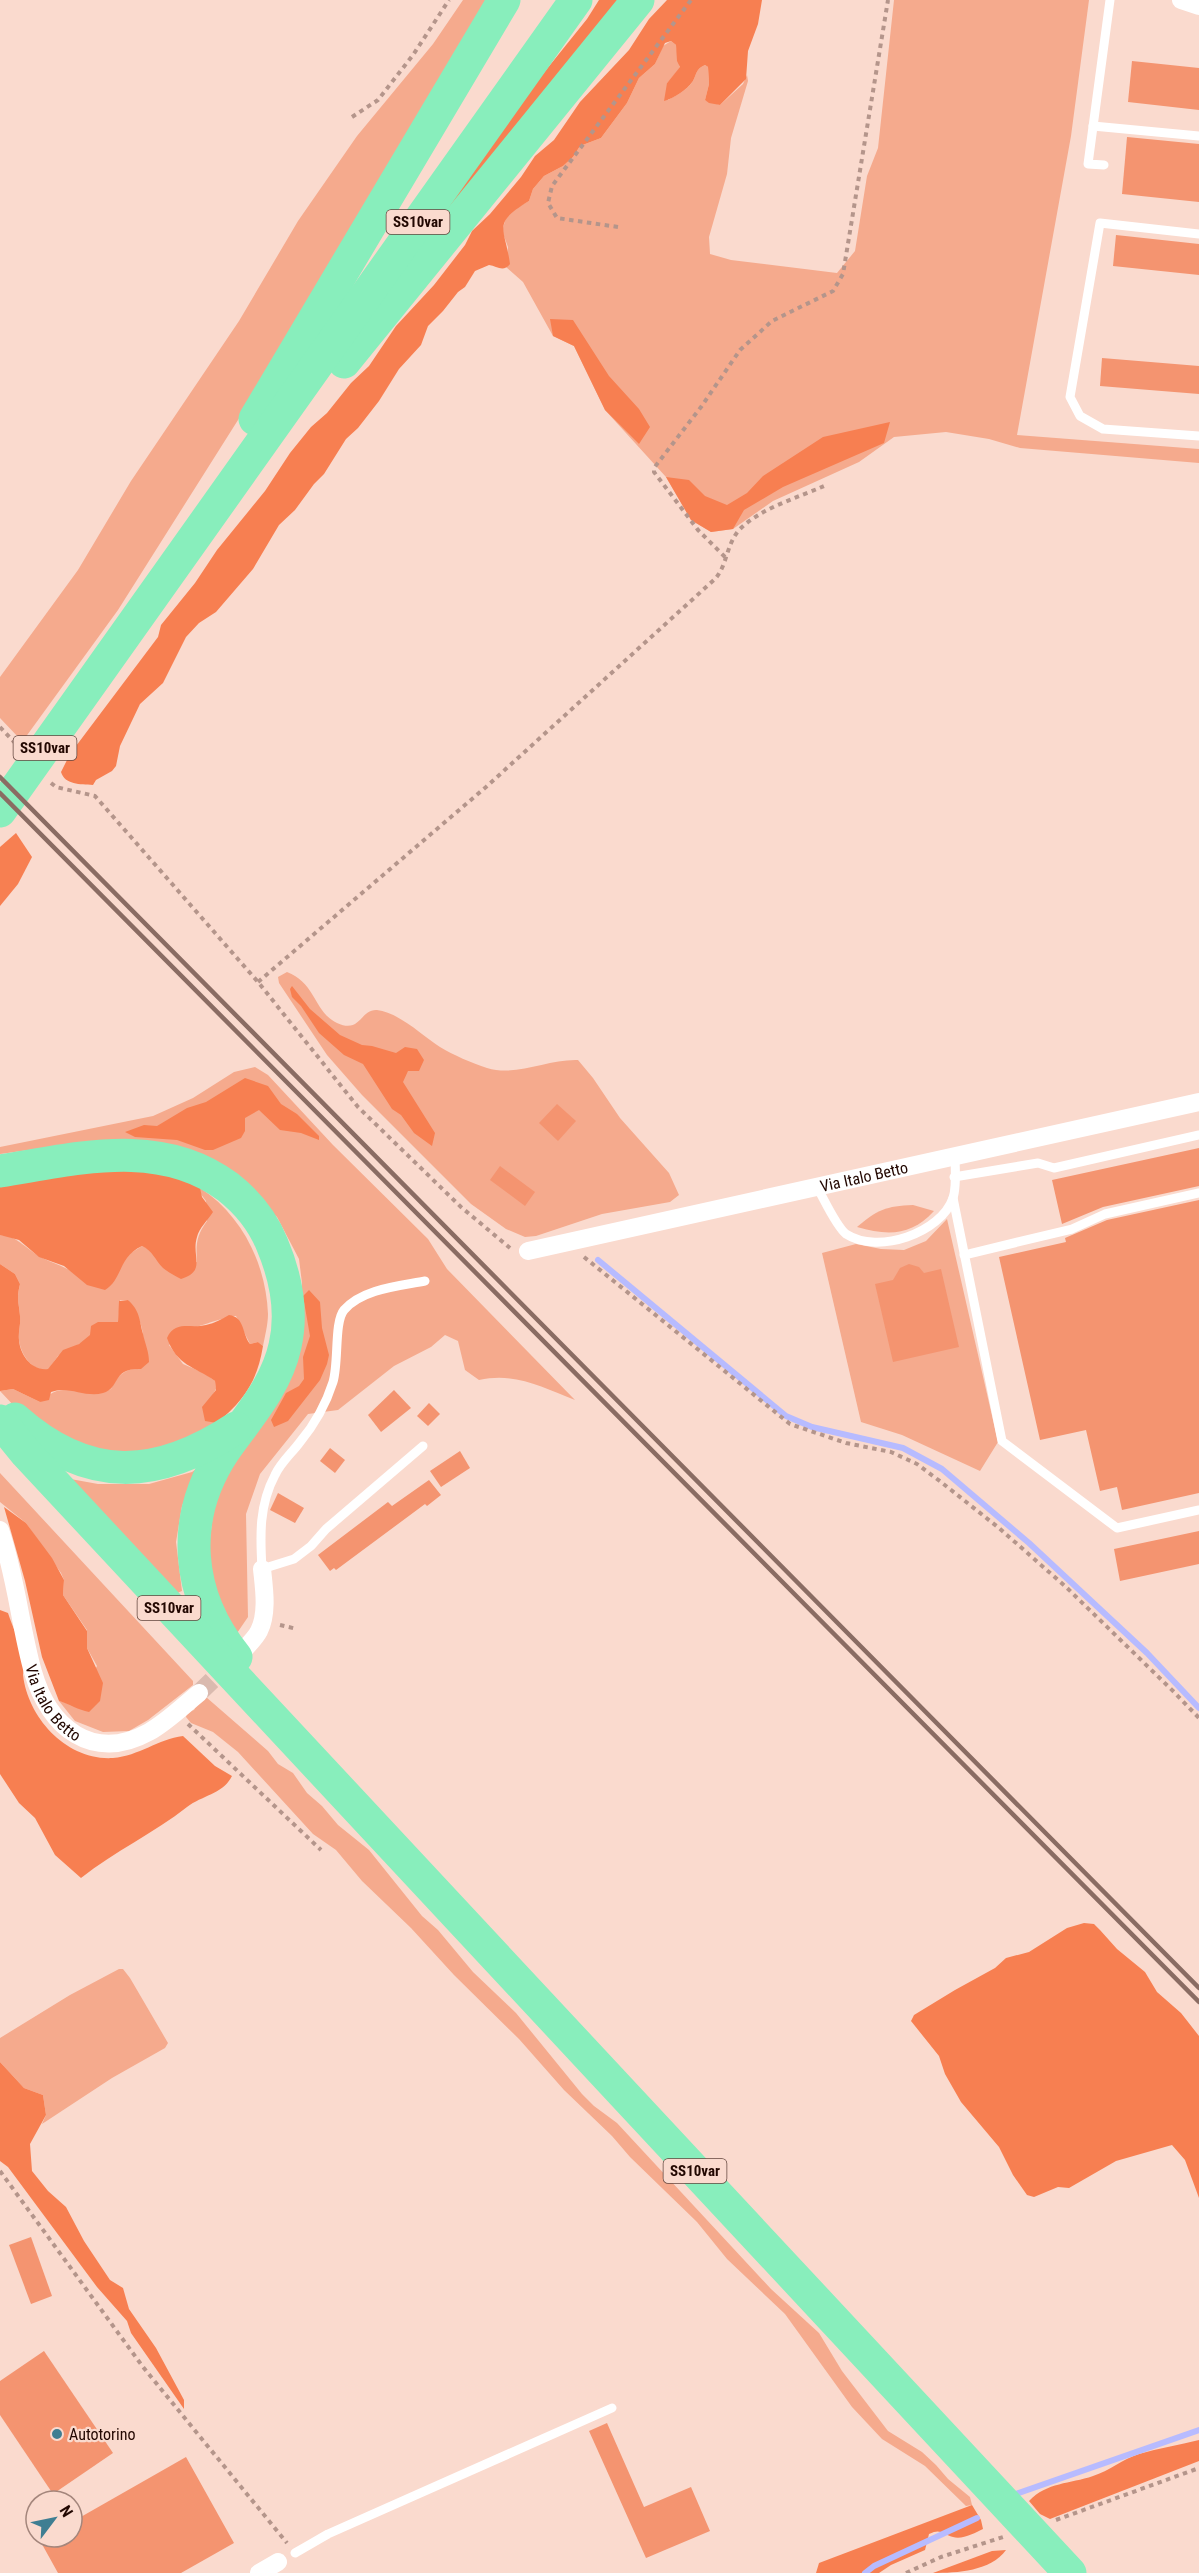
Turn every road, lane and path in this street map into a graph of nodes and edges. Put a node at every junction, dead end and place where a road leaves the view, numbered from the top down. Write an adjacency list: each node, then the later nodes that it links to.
1 (449, 0): 10 (path)
2 (504, 0): 17 (highway)
3 (576, 0): 17 (highway, SS10var)
4 (638, 0): 17 (highway)
5 (691, 0): 14 (path)
6 (888, 0): 19 (path)
7 (1110, 0): 11 (lane)
8 (1181, 0): 9 (street)
9 (1199, 6)
10 (352, 117)
11 (1093, 126): 12 (lane); 13 (lane)
12 (1199, 136)
13 (1104, 165)
14 (618, 227)
15 (1199, 234): 16 (lane)
16 (1199, 436)
17 (261, 444): 23 (highway, SS10var)
18 (824, 486): 19 (path)
19 (725, 557): 24 (path)
20 (0, 728): 21 (path)
21 (17, 745)
22 (48, 780): 24 (path)
23 (0, 811)
24 (258, 982): 34 (path)
25 (1199, 1102): 27 (street, Via Italo Betto)
26 (1199, 1135): 29 (lane)
27 (955, 1156): 29 (lane); 30 (street, Via Italo Betto)
28 (0, 1171): 39 (highway)
29 (954, 1178): 32 (lane)
30 (817, 1187): 32 (lane); 33 (street, Via Italo Betto)
31 (1199, 1193): 35 (lane)
32 (953, 1197): 35 (lane)
33 (574, 1241): 34 (street, Via Italo Betto); 49 (path)
34 (528, 1251)
35 (964, 1255): 43 (lane)
36 (425, 1281): 45 (lane)
37 (0, 1400): 39 (highway)
38 (0, 1421): 42 (highway, SS10var)
39 (244, 1422): 50 (highway)
40 (423, 1446): 45 (lane)
41 (0, 1450): 42 (highway)
42 (63, 1493): 50 (highway, SS10var)
43 (1199, 1510)
44 (0, 1530): 48 (street, Via Italo Betto)
45 (262, 1569): 46 (street)
46 (240, 1654)
47 (199, 1693): 48 (street, Via Italo Betto)
48 (176, 1713): 51 (path)
49 (1199, 1718)
50 (276, 1721): 57 (highway, SS10var)
51 (321, 1850)
52 (0, 2171): 54 (path)
53 (612, 2408): 54 (lane)
54 (295, 2553)
55 (278, 2562): 56 (street)
56 (259, 2573)
57 (1070, 2573)

